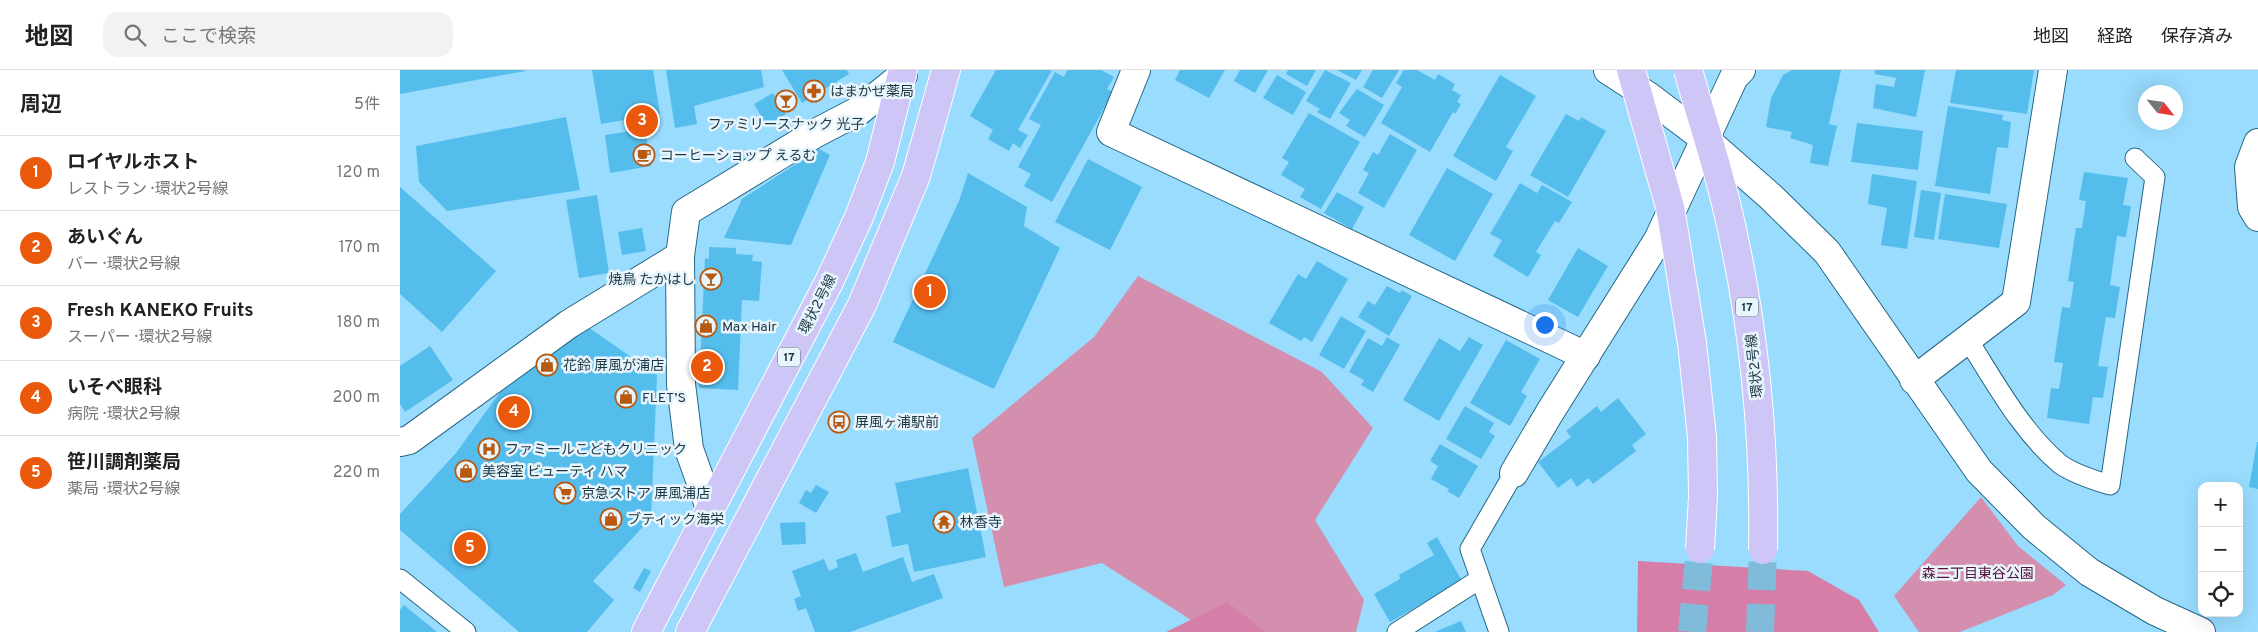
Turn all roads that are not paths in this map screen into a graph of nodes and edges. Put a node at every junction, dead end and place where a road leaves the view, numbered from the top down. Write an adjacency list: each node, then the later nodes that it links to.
1 (946, 70): 26 (main road)
2 (1136, 70): 15 (street)
3 (1608, 70): 9 (street)
4 (1631, 70): 20 (main road, bridge)
5 (1688, 70): 21 (main road, 環状2号線 / 17, bridge)
6 (1741, 70): 9 (street)
7 (2053, 70): 14 (street)
8 (903, 72): 13 (street); 19 (main road, 環状2号線 / 17)
9 (1705, 140): 15 (street); 16 (street)
10 (2258, 143): 12 (street)
11 (2135, 158): 14 (lane)
12 (2258, 217)
13 (680, 256): 17 (street); 19 (street)
14 (1968, 340): 16 (street)
15 (1586, 356): 18 (street)
16 (1914, 380): 29 (street)
17 (400, 442)
18 (1514, 473): 23 (lane)
19 (710, 508): 25 (main road, 環状2号線 / 17)
20 (1700, 549)
21 (1763, 550)
22 (400, 579): 24 (lane)
23 (1480, 579): 27 (lane); 28 (lane)
24 (466, 632)
25 (646, 632)
26 (690, 632)
27 (1397, 632)
28 (1499, 632)
29 (2201, 632)

